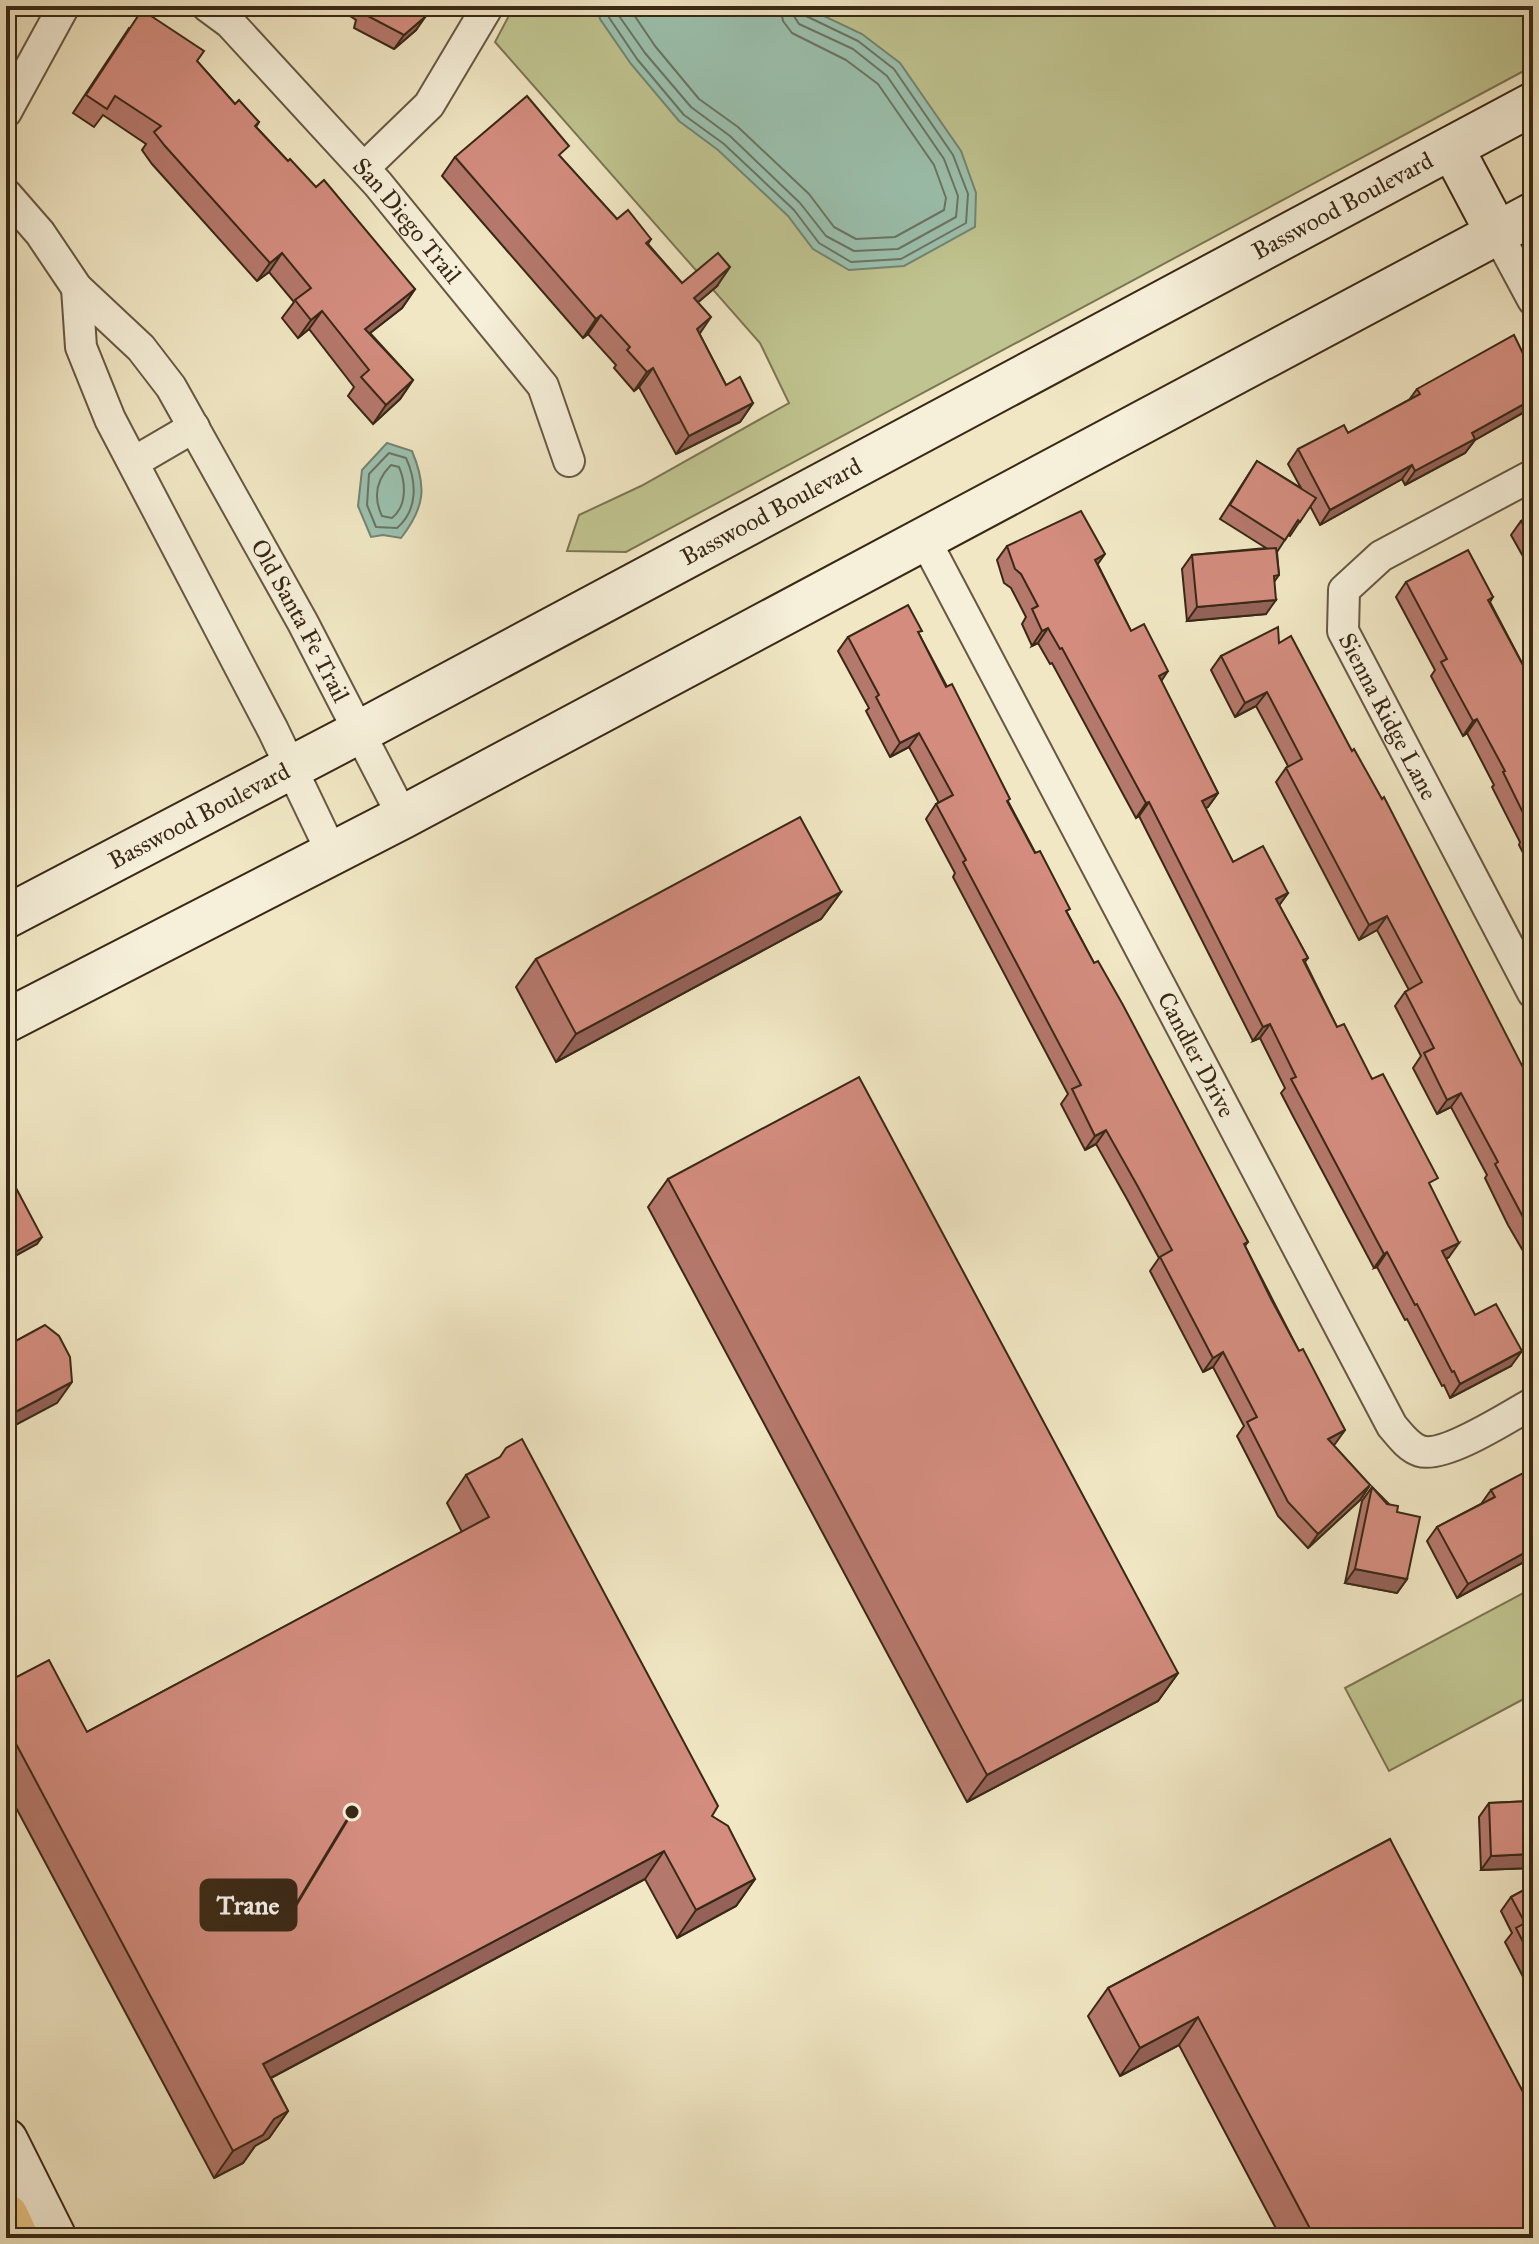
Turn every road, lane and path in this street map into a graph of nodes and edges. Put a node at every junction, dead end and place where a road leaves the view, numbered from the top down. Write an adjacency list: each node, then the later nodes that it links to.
1 (64, 6): 5 (street)
2 (207, 6): 7 (street, San Diego Trail)
3 (488, 6): 7 (street)
4 (1533, 104): 6 (main road, Basswood Boulevard)
5 (6, 112)
6 (1452, 148): 9 (main road); 19 (main road, Basswood Boulevard)
7 (364, 168): 15 (street, San Diego Trail)
8 (6, 194): 10 (street, Old Santa Fe Trail)
9 (1515, 223): 11 (street); 18 (main road)
10 (77, 288): 12 (street, Old Santa Fe Trail); 13 (street)
11 (1533, 300)
12 (134, 341): 13 (street); 14 (street, Old Santa Fe Trail)
13 (90, 370): 16 (street)
14 (194, 427): 16 (street); 19 (street, Old Santa Fe Trail)
15 (569, 461)
16 (134, 462): 20 (street)
17 (1533, 475): 24 (street, Sienna Ridge Lane)
18 (924, 538): 21 (main road); 26 (street, Candler Drive)
19 (359, 732): 20 (main road, Basswood Boulevard); 21 (street, Old Santa Fe Trail)
20 (292, 767): 22 (street); 23 (main road, Basswood Boulevard)
21 (403, 817): 22 (main road)
22 (332, 853): 25 (main road)
23 (6, 917)
24 (1533, 993)
25 (6, 1021)
26 (1533, 1403)
27 (6, 2140): 30 (main road)
28 (6, 2216): 29 (highway)
29 (16, 2238)
30 (55, 2238)

